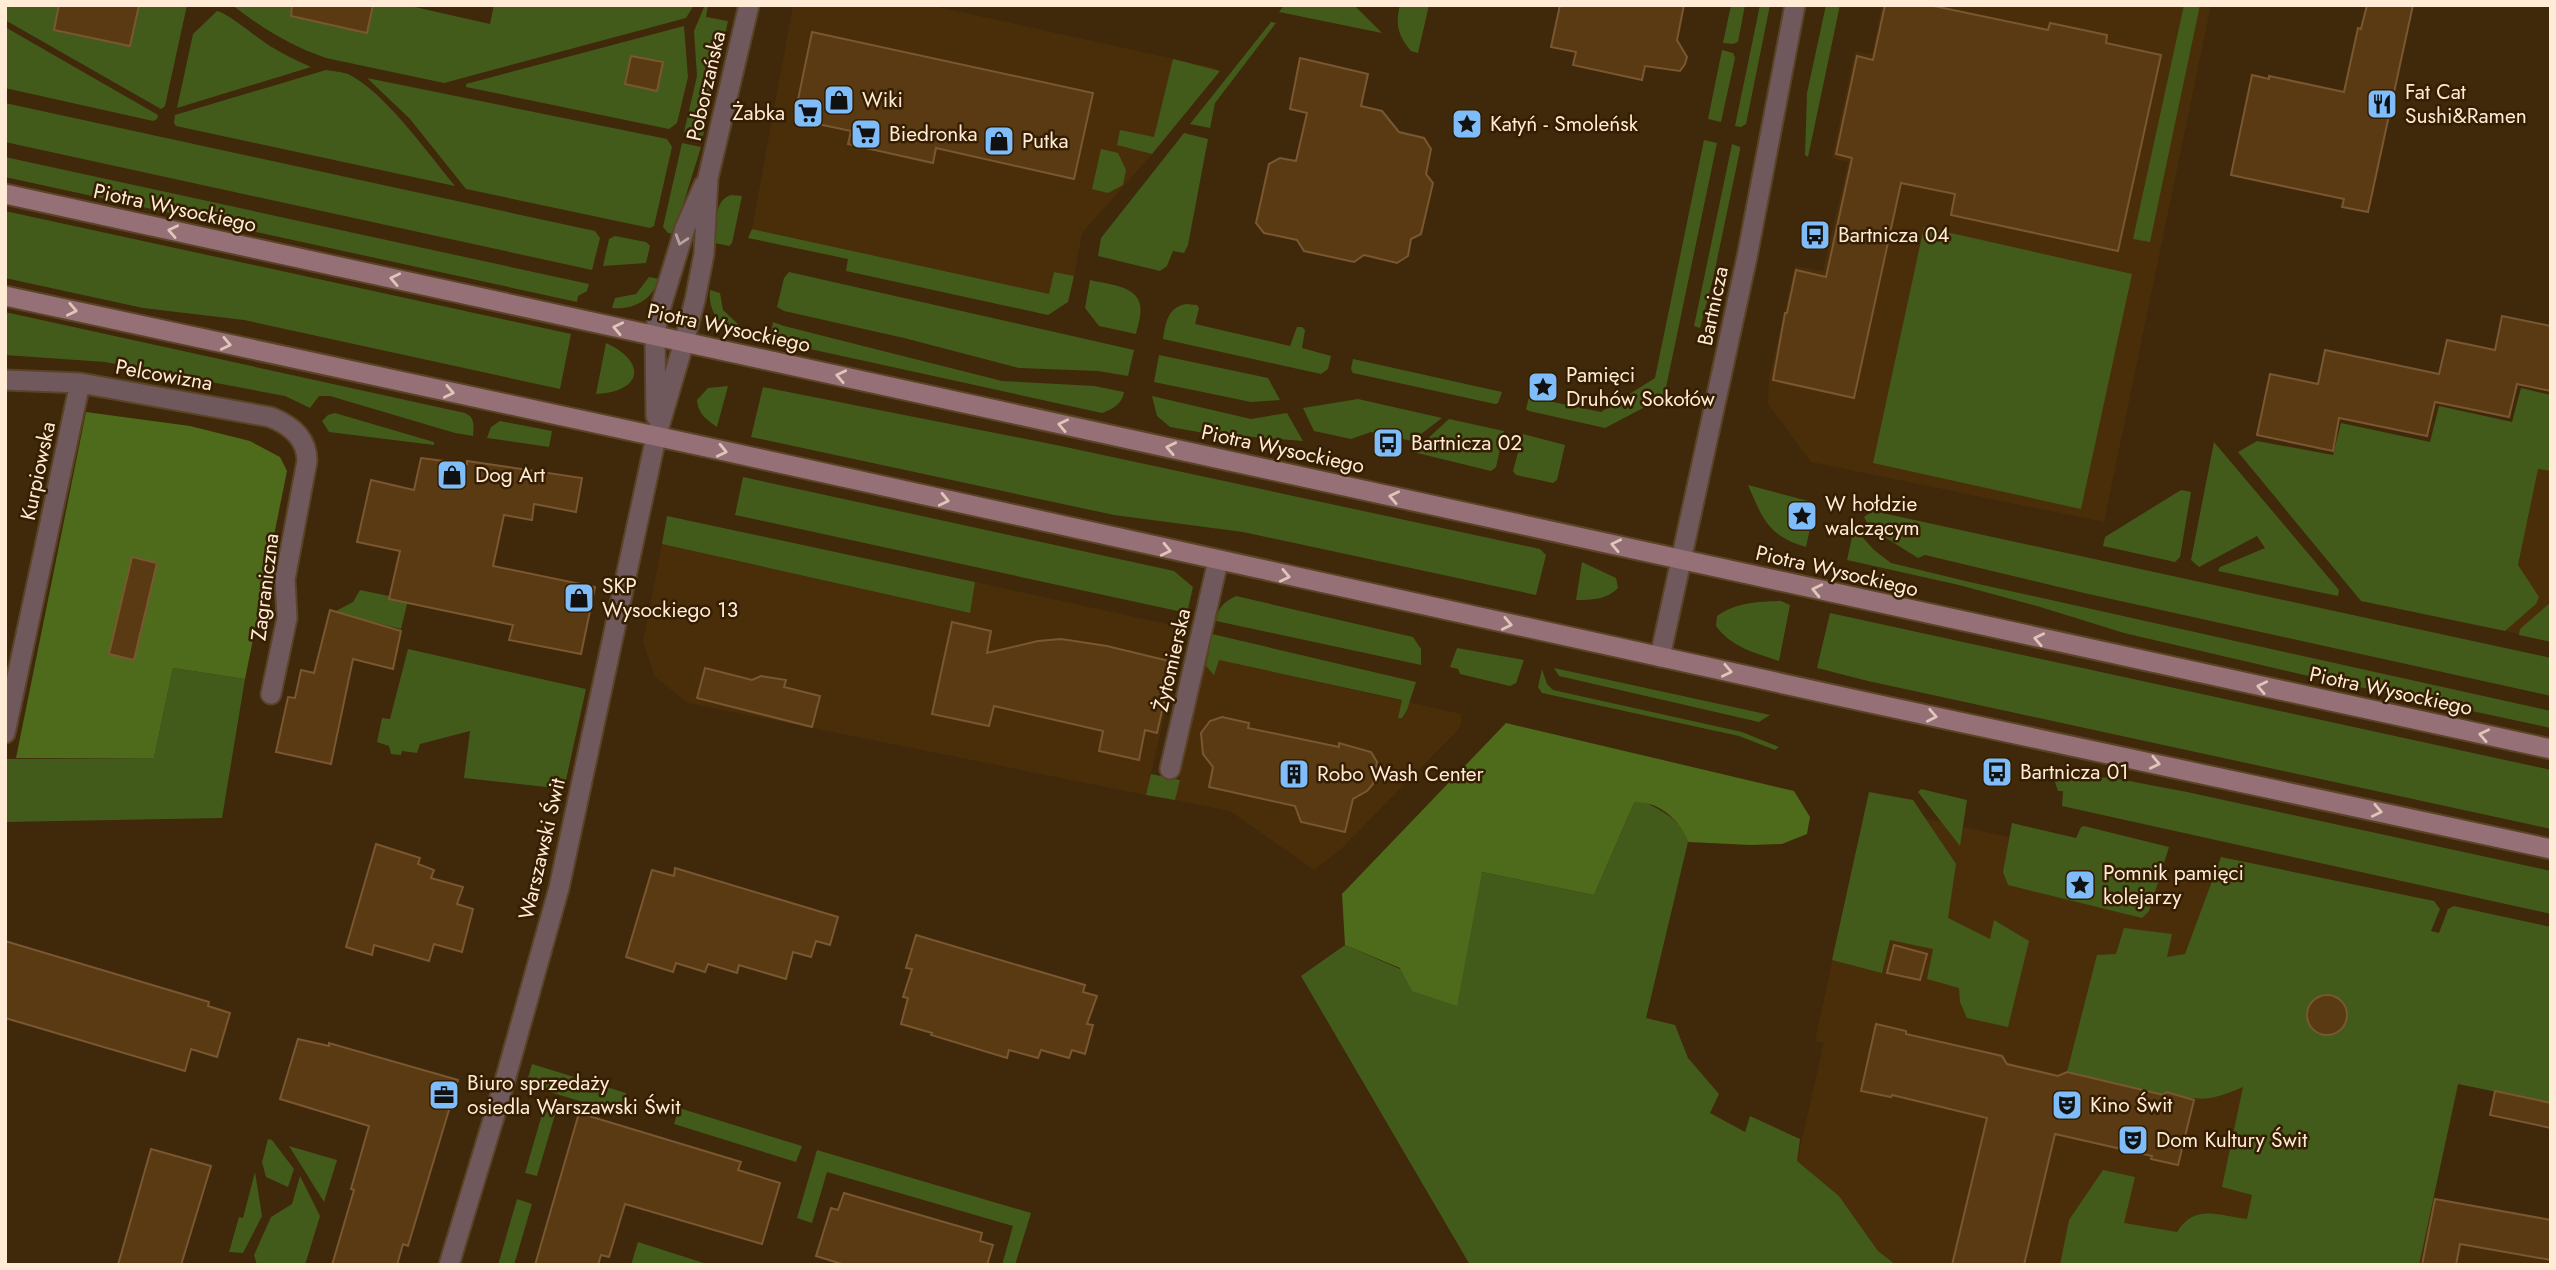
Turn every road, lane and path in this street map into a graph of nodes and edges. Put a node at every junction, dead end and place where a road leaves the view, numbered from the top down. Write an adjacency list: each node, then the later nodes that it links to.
1 (749, 5): 3 (street, Poborzańska)
2 (1795, 5): 12 (street, Bartnicza)
3 (708, 178): 6 (street, Poborzańska, one-way to 6); 7 (street, Poborzańska)
4 (5, 194): 6 (main road, Piotra Wysockiego, one-way to 4)
5 (5, 296): 10 (main road, one-way to 10)
6 (655, 336): 7 (main road, Piotra Wysockiego); 10 (street, Poborzańska)
7 (684, 342): 10 (street, Poborzańska); 12 (main road, Piotra Wysockiego, one-way to 7)
8 (5, 380): 9 (street, Pelcowizna)
9 (80, 383): 11 (street, Pelcowizna); 16 (street, Kurpiowska)
10 (656, 437): 13 (main road, one-way to 13); 20 (street, Warszawski Świt)
11 (304, 443): 15 (street, Zagraniczna)
12 (1683, 560): 14 (street, Bartnicza); 17 (main road, Piotra Wysockiego, one-way to 12)
13 (1218, 561): 14 (main road, one-way to 14); 18 (street, Żytomierska)
14 (1661, 657): 19 (main road, one-way to 19)
15 (271, 694)
16 (5, 733)
17 (2551, 749)
18 (1170, 769)
19 (2551, 849)
20 (449, 1265)

